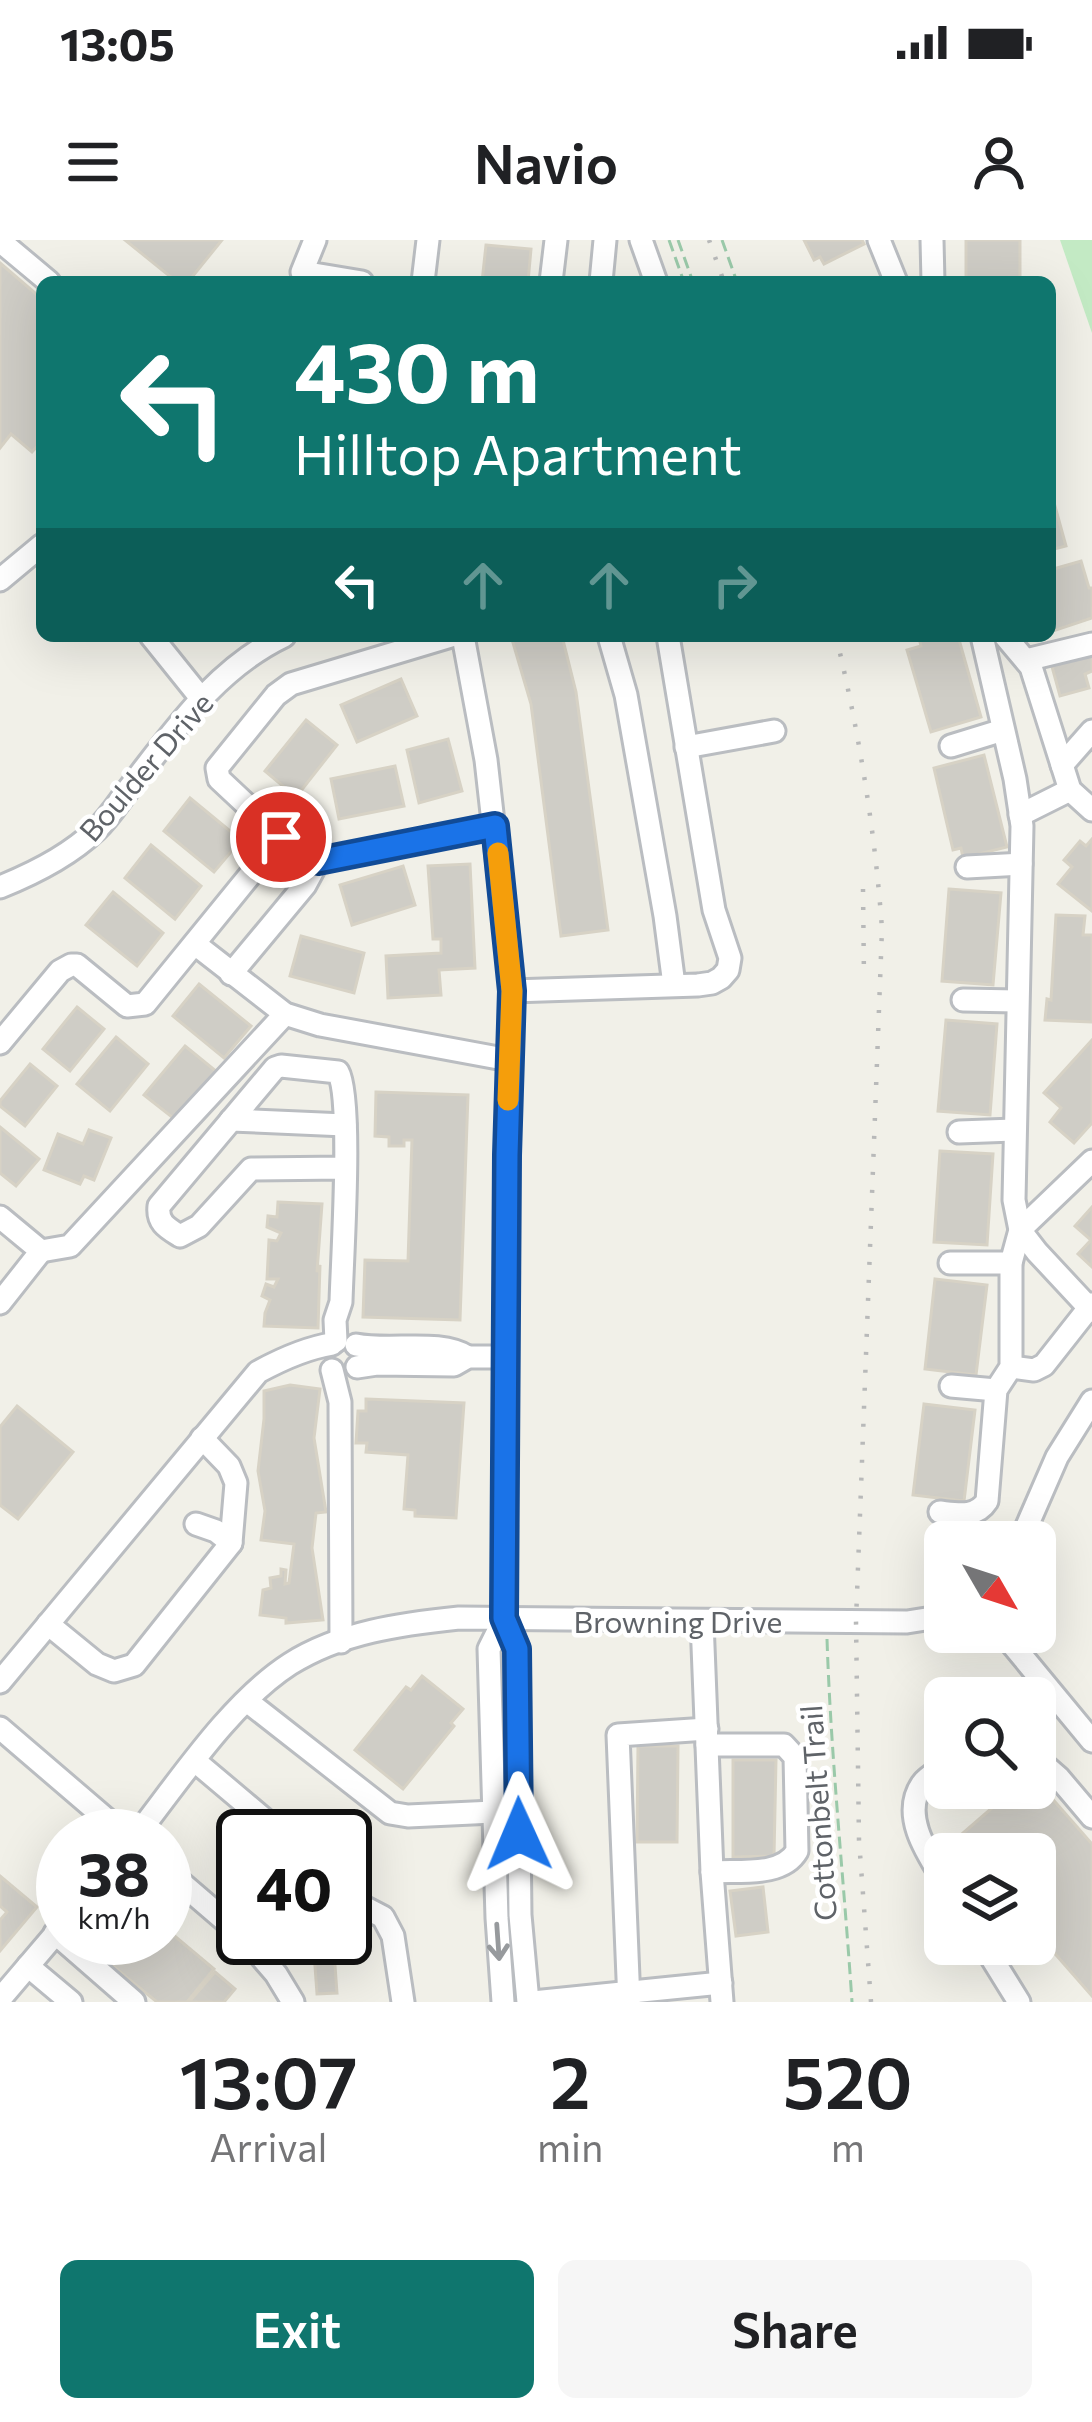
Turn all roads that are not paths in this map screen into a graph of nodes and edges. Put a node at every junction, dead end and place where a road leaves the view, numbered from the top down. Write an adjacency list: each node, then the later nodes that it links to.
1 (315, 240): 10 (street)
2 (428, 240): 11 (street)
3 (556, 240): 12 (street)
4 (605, 240): 13 (street)
5 (641, 240): 14 (street)
6 (879, 240): 15 (street)
7 (932, 240): 16 (street)
8 (0, 241): 9 (street)
9 (42, 276)
10 (326, 276)
11 (425, 276)
12 (552, 276)
13 (602, 276)
14 (654, 276)
15 (911, 276)
16 (918, 276)
17 (36, 550): 18 (street)
18 (0, 580)
19 (156, 642): 29 (street)
20 (273, 642): 29 (street, Boulder Drive)
21 (431, 642): 40 (street)
22 (464, 642): 39 (street)
23 (611, 642): 47 (street)
24 (669, 642): 34 (street)
25 (983, 642): 30 (street)
26 (1010, 642): 28 (street)
27 (1092, 644): 28 (street)
28 (1026, 660): 35 (street)
29 (200, 697): 44 (street, Boulder Drive)
30 (1003, 730): 33 (street); 38 (street)
31 (774, 731): 34 (street)
32 (1092, 731): 35 (street)
33 (951, 746)
34 (686, 747): 47 (street)
35 (1063, 765): 36 (street)
36 (1070, 790): 37 (street); 38 (street)
37 (1092, 810)
38 (1020, 814): 42 (street)
39 (495, 826): 41 (street); 48 (street)
40 (281, 837): 41 (street); 45 (street)
41 (318, 861): 46 (street)
42 (1021, 864): 43 (street); 50 (street)
43 (967, 867)
44 (0, 887)
45 (195, 944): 46 (street); 52 (street)
46 (231, 974): 51 (street)
47 (674, 985): 48 (street)
48 (512, 991): 53 (street)
49 (963, 1000): 50 (street)
50 (1017, 1000): 56 (street)
51 (285, 1014): 53 (street); 62 (street)
52 (0, 1042)
53 (509, 1060): 68 (street)
54 (231, 1120): 55 (street); 55 (street); 59 (street)
55 (345, 1125): 59 (street)
56 (1014, 1130): 57 (street); 61 (street)
57 (959, 1132)
58 (1092, 1161): 61 (street)
59 (344, 1168): 67 (street)
60 (0, 1217): 62 (street)
61 (1020, 1229): 64 (street); 66 (street)
62 (41, 1251): 65 (street)
63 (950, 1263): 64 (street)
64 (1011, 1263): 69 (street)
65 (0, 1303)
66 (1091, 1307): 69 (street)
67 (343, 1356): 68 (street); 73 (street); 82 (street)
68 (506, 1358): 78 (street)
69 (1010, 1367): 71 (street)
70 (951, 1386): 71 (street)
71 (996, 1390): 74 (street)
72 (1092, 1401): 75 (street)
73 (202, 1438): 77 (street); 81 (street)
74 (940, 1512)
75 (1029, 1521)
76 (196, 1524): 77 (street)
77 (231, 1543): 81 (street)
78 (504, 1618): 80 (street, Browning Drive); 82 (street, Browning Drive); 95 (street); 115 (street)
79 (924, 1619): 80 (street, Browning Drive)
80 (703, 1621): 87 (street)
81 (48, 1624): 83 (street)
82 (341, 1642): 84 (street, Browning Drive)
83 (0, 1682)
84 (248, 1701): 89 (street, Browning Drive); 95 (street)
85 (1056, 1708): 88 (street)
86 (0, 1728): 92 (street)
87 (707, 1737): 98 (street); 98 (street); 108 (street)
88 (1092, 1741)
89 (195, 1761): 93 (street, Browning Drive); 94 (street)
90 (1056, 1775): 96 (street)
91 (924, 1783): 97 (street)
92 (98, 1809)
93 (154, 1809)
94 (252, 1809)
95 (494, 1813): 114 (street, one-way to 114)
96 (1092, 1817)
97 (924, 1848)
98 (712, 1872): 107 (street)
99 (192, 1892): 101 (street)
100 (372, 1912): 113 (street)
101 (216, 1913)
102 (36, 1956): 106 (street)
103 (96, 1965): 111 (street)
104 (268, 1965): 112 (street)
105 (996, 1965): 116 (street)
106 (28, 1966): 109 (street); 110 (street)
107 (721, 1993): 108 (street)
108 (629, 1997): 115 (street)
109 (0, 1999)
110 (71, 2002)
111 (134, 2002)
112 (292, 2002)
113 (403, 2002)
114 (502, 2002)
115 (530, 2002)
116 (1018, 2002)

